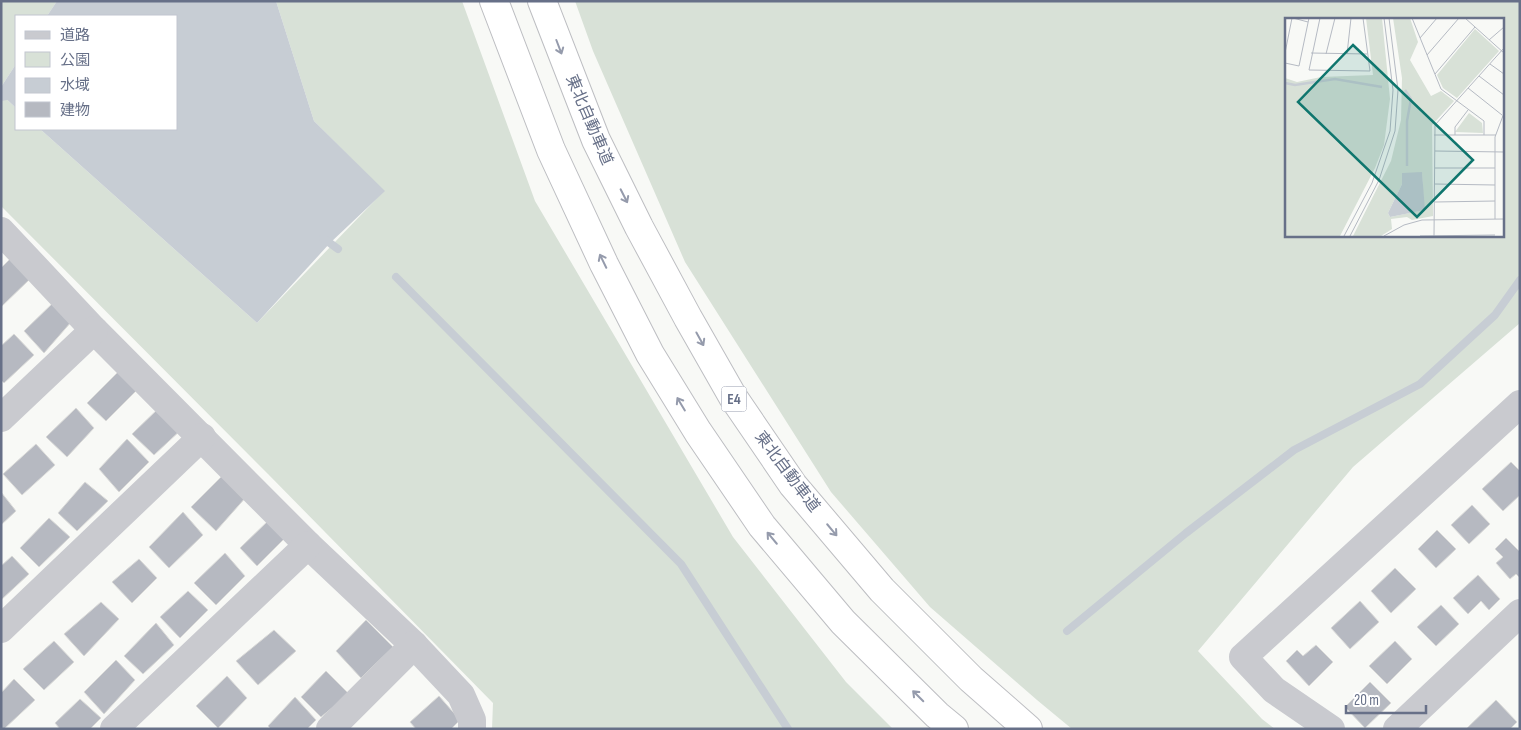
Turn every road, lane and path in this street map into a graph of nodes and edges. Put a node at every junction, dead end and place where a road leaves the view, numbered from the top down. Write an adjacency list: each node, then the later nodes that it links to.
1 (494, 1): 15 (highway, one-way to 1)
2 (542, 1): 16 (highway, 東北自動車道 / E4, one-way to 16)
3 (1, 231): 4 (street)
4 (94, 330): 6 (street); 7 (street)
5 (1520, 404): 17 (street)
6 (1, 418)
7 (202, 437): 8 (street); 10 (street)
8 (308, 545): 11 (street); 12 (street)
9 (1515, 627): 18 (street)
10 (1, 629)
11 (414, 645): 13 (street); 14 (street)
12 (114, 729)
13 (330, 729)
14 (472, 729)
15 (954, 729)
16 (1028, 729)
17 (1331, 729)
18 (1397, 729)

